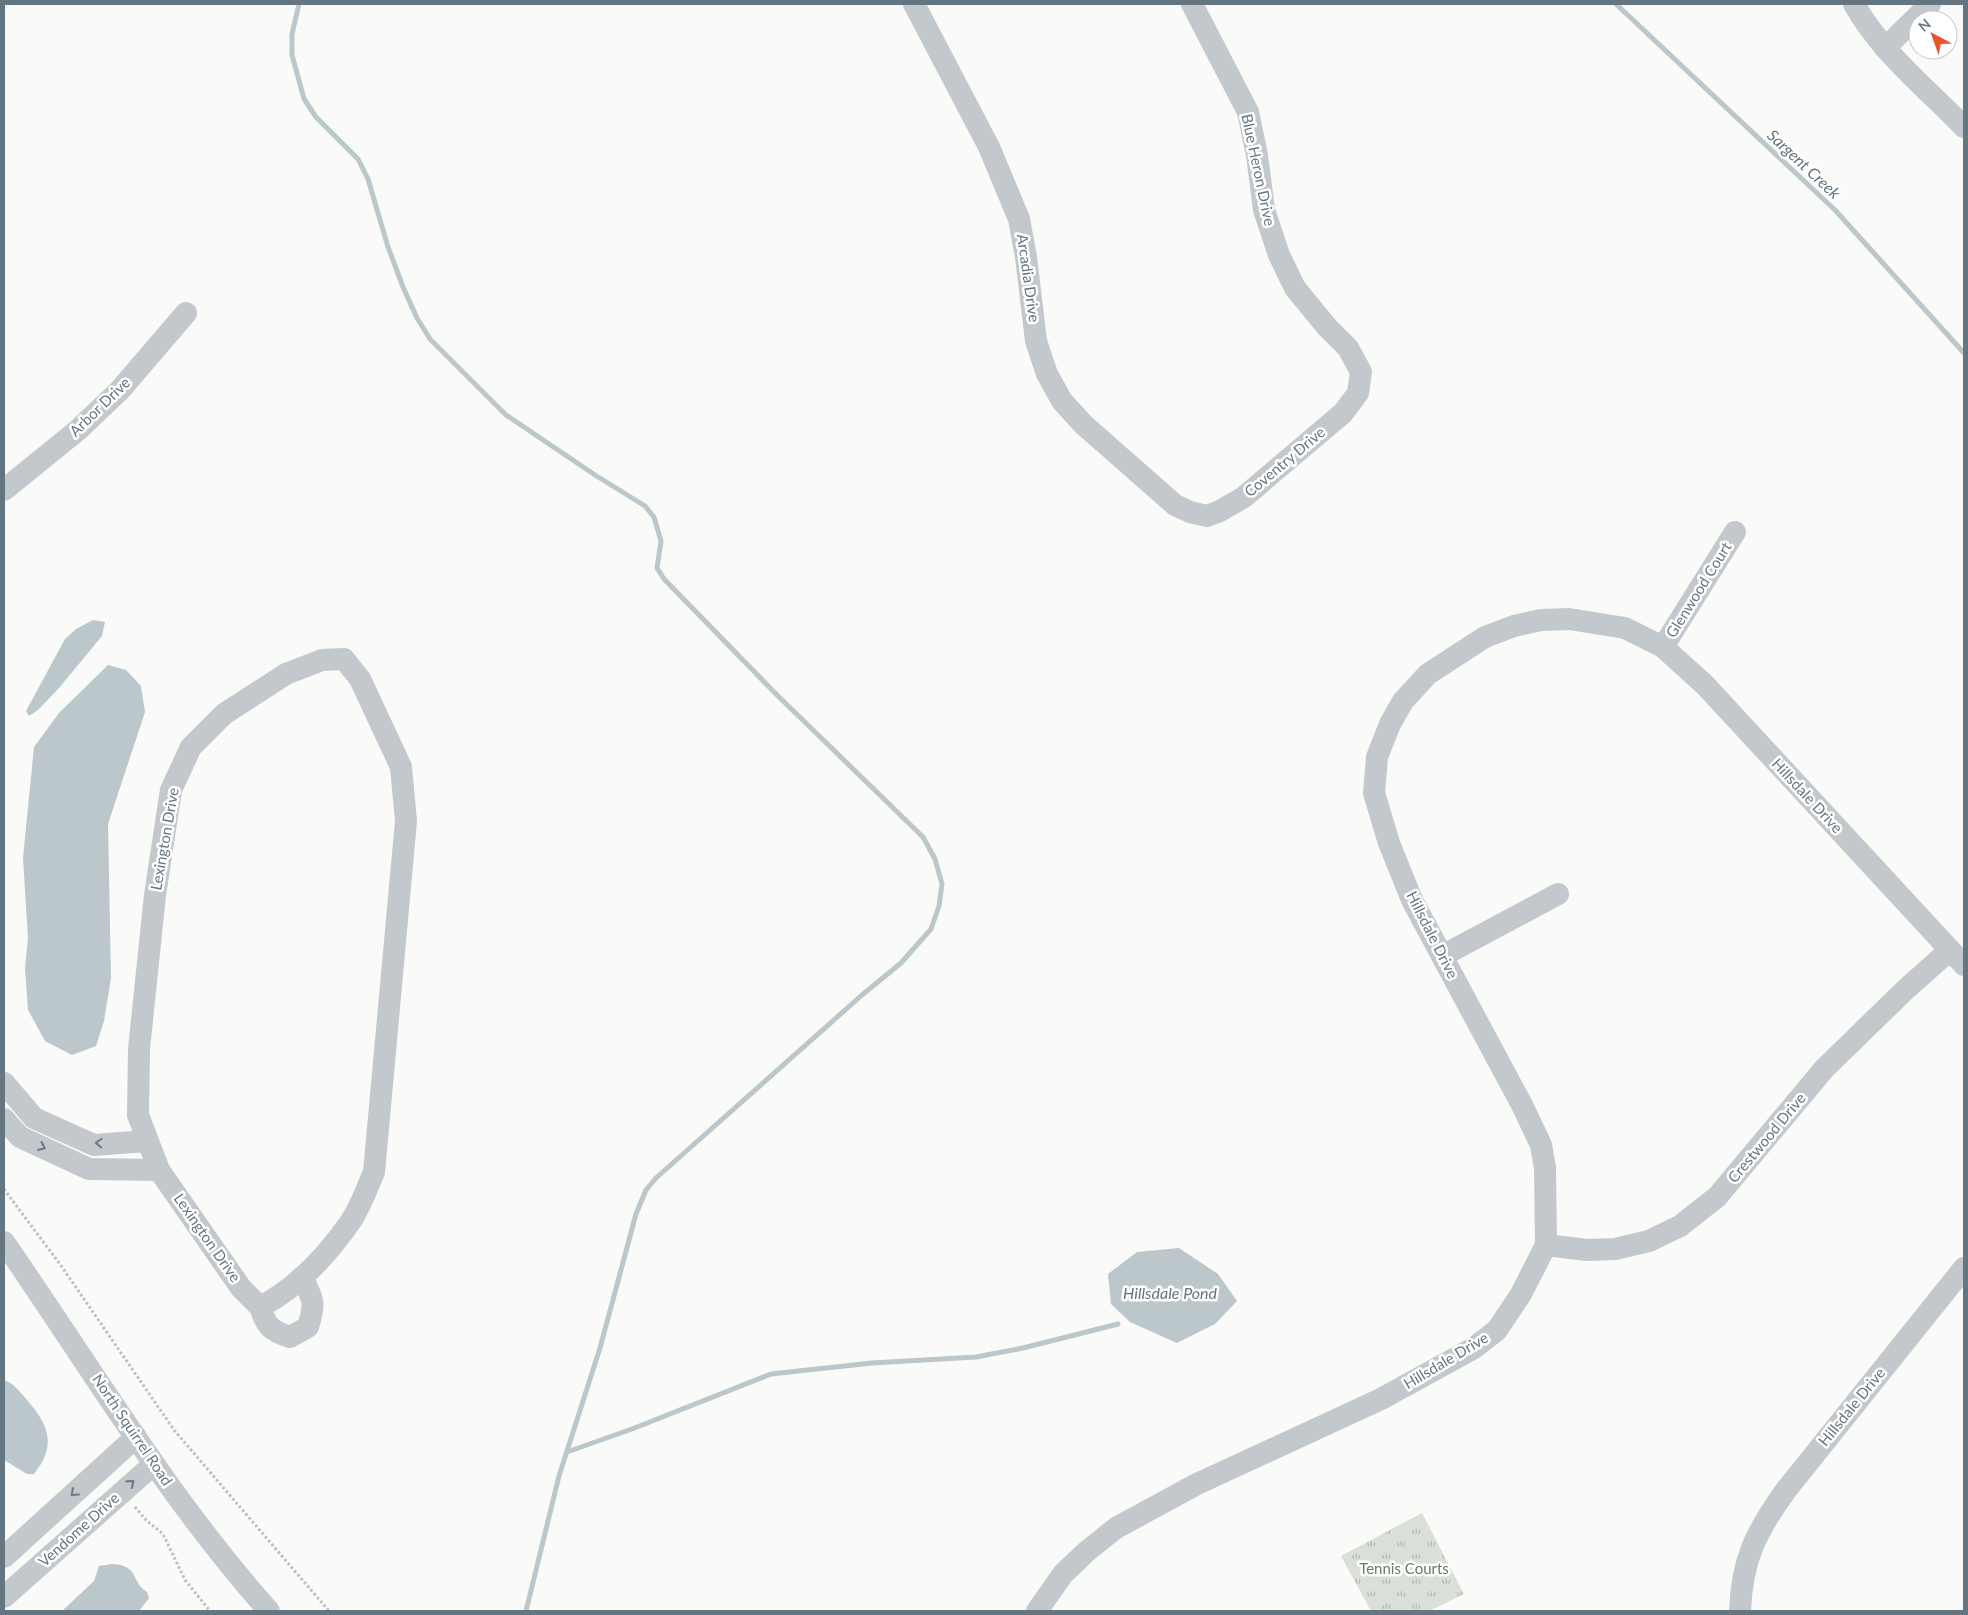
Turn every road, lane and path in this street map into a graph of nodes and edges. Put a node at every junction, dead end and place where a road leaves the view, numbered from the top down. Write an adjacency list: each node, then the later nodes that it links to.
1 (914, 4): 10 (street, Arcadia Drive)
2 (1192, 4): 8 (street, Blue Heron Drive)
3 (1854, 4): 5 (street)
4 (1930, 4): 5 (street)
5 (1885, 48): 6 (street)
6 (1964, 127)
7 (186, 313): 9 (street, Arbor Drive)
8 (1360, 380): 10 (street, Coventry Drive)
9 (4, 490)
10 (1190, 512)
11 (1734, 532): 12 (street, Glenwood Court)
12 (1663, 647): 14 (street, Hillsdale Drive); 15 (street, Hillsdale Drive)
13 (1558, 894): 14 (street)
14 (1442, 956): 22 (street, Hillsdale Drive)
15 (1957, 957): 22 (street, Crestwood Drive)
16 (8, 1096): 18 (street, one-way to 16)
17 (4, 1119): 19 (street, one-way to 19)
18 (147, 1141): 19 (street, Lexington Drive); 24 (street, Lexington Drive)
19 (159, 1170): 25 (street, Lexington Drive)
20 (4, 1189): 35 (path)
21 (4, 1242): 26 (street, North Squirrel Road)
22 (1546, 1245): 36 (street, Hillsdale Drive)
23 (1964, 1268): 37 (street, Hillsdale Drive)
24 (302, 1277): 25 (street, Lexington Drive); 25 (street)
25 (260, 1307)
26 (136, 1437): 27 (street, North Squirrel Road); 29 (street, Vendome Drive, one-way to 29)
27 (154, 1464): 30 (street, Vendome Drive, one-way to 27); 34 (street, North Squirrel Road)
28 (132, 1504): 33 (path)
29 (33, 1531): 30 (street); 31 (street, Vendome Drive)
30 (53, 1553): 32 (street, Vendome Drive)
31 (4, 1557)
32 (4, 1598)
33 (210, 1611)
34 (269, 1611)
35 (329, 1611)
36 (1037, 1611)
37 (1740, 1611)

